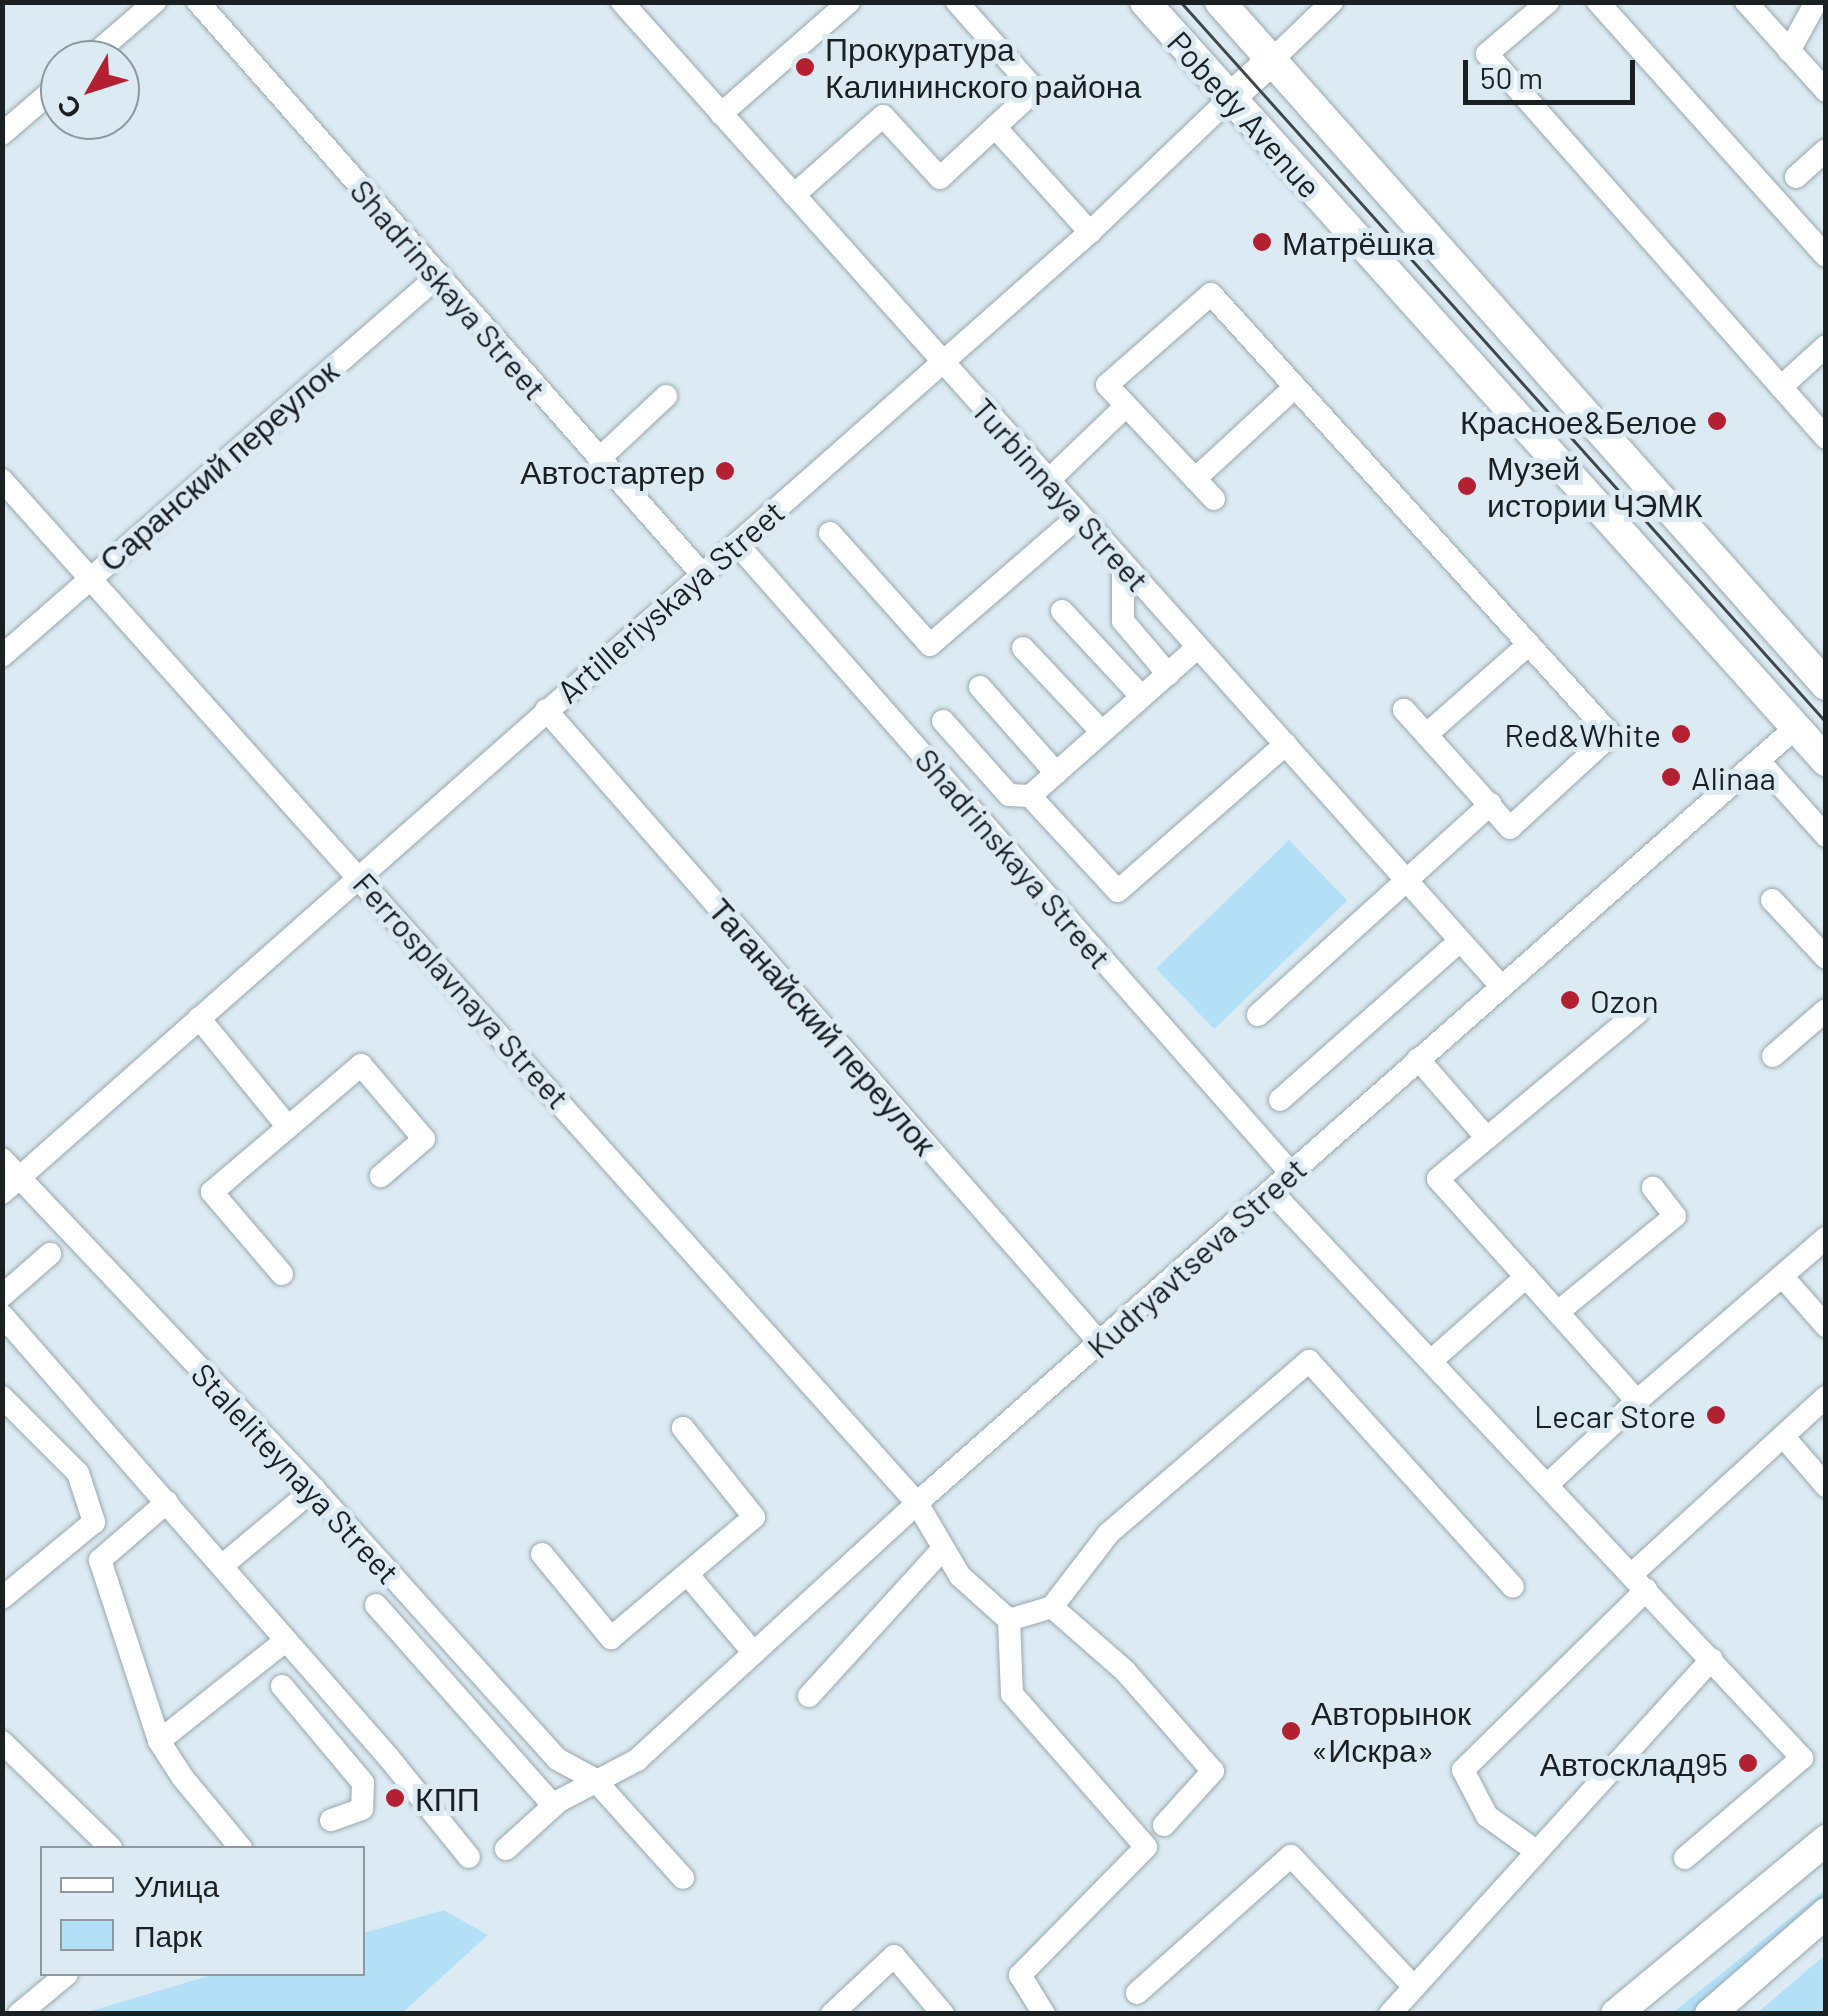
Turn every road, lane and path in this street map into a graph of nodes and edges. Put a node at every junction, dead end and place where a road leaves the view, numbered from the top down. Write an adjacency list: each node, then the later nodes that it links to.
1 (155, 2): 13 (street)
2 (198, 2): 27 (street, Shadrinskaya Street)
3 (622, 2): 19 (street, Turbinnaya Street)
4 (849, 2): 19 (street)
5 (957, 2): 20 (street)
6 (1145, 2): 17 (main road, Pobedy Avenue)
7 (1220, 2): 15 (main road, Pobedy Avenue)
8 (1332, 2): 15 (street, Artilleriyskaya Street)
9 (1548, 2): 31 (street)
10 (1598, 2): 26 (street)
11 (1746, 2): 14 (street)
12 (1816, 2): 14 (street)
13 (111, 40)
14 (1788, 51): 16 (street)
15 (1272, 59): 17 (main road, Artilleriyskaya Street); 52 (main road, Pobedy Avenue)
16 (1826, 91)
17 (1230, 98): 25 (street, Artilleriyskaya Street); 58 (main road, Pobedy Avenue)
18 (40, 101): 21 (street)
19 (722, 114): 24 (street, Turbinnaya Street)
20 (995, 127): 24 (street); 25 (street)
21 (2, 134)
22 (1826, 150): 23 (street)
23 (1796, 177)
24 (794, 195): 29 (street, Turbinnaya Street)
25 (1090, 232): 29 (street, Artilleriyskaya Street)
26 (1826, 256)
27 (437, 277): 35 (street, Shadrinskaya Street); 45 (street, Саранский переулок)
28 (1826, 346): 31 (street)
29 (943, 362): 38 (street, Turbinnaya Street); 42 (street, Artilleriyskaya Street)
30 (1295, 387): 33 (street); 36 (street); 47 (street)
31 (1781, 387): 34 (street)
32 (666, 396): 35 (street)
33 (1126, 406): 36 (street); 38 (street)
34 (1826, 438)
35 (599, 459): 44 (street, Shadrinskaya Street)
36 (1195, 479): 39 (street)
37 (2, 480): 45 (street, Ferrosplavnaya Street)
38 (1050, 480): 40 (street, Turbinnaya Street)
39 (1214, 499)
40 (1080, 515): 41 (street); 43 (street, Turbinnaya Street)
41 (830, 533)
42 (737, 544): 44 (street, Artilleriyskaya Street); 84 (street, Shadrinskaya Street)
43 (1124, 563): 48 (street, Turbinnaya Street); 51 (street)
44 (702, 574): 55 (street, Artilleriyskaya Street)
45 (90, 576): 50 (street, Саранский переулок); 68 (street, Ferrosplavnaya Street)
46 (1062, 611): 54 (street)
47 (1528, 644): 60 (street); 66 (street)
48 (1198, 647): 51 (street); 61 (street, Turbinnaya Street)
49 (1024, 648): 59 (street)
50 (2, 656)
51 (1168, 674): 54 (street)
52 (1826, 685)
53 (980, 687): 64 (street)
54 (1142, 697): 59 (street)
55 (546, 710): 68 (street, Artilleriyskaya Street); 98 (street, Таганайский переулок)
56 (1404, 710): 60 (street)
57 (943, 721): 65 (street)
58 (1795, 728): 62 (street, Kudryavtseva Street); 63 (main road, Pobedy Avenue)
59 (1102, 732): 64 (street)
60 (1426, 734): 66 (street)
61 (1286, 744): 65 (street); 69 (street, Turbinnaya Street)
62 (1759, 761): 67 (street); 73 (street, Kudryavtseva Street)
63 (1826, 762)
64 (1056, 773): 65 (street)
65 (1030, 796)
66 (1491, 804): 69 (street)
67 (1826, 836)
68 (359, 875): 77 (street, Artilleriyskaya Street); 109 (street, Ferrosplavnaya Street)
69 (1407, 880): 71 (street, Turbinnaya Street); 76 (street)
70 (1772, 900): 72 (street)
71 (1460, 941): 73 (street, Turbinnaya Street); 80 (street)
72 (1826, 958)
73 (1500, 985): 79 (street, Kudryavtseva Street)
74 (1826, 1010): 78 (street)
75 (1637, 1013): 82 (street)
76 (1258, 1015)
77 (200, 1018): 81 (street); 86 (street, Artilleriyskaya Street)
78 (1773, 1056)
79 (1418, 1059): 82 (street); 84 (street, Kudryavtseva Street)
80 (1280, 1100)
81 (288, 1127): 85 (street); 91 (street)
82 (1488, 1138): 93 (street)
83 (2, 1159): 86 (street, Staleliteynaya Street)
84 (1291, 1173): 88 (street, Kudryavtseva Street)
85 (381, 1176)
86 (11, 1185): 107 (street, Staleliteynaya Street)
87 (1654, 1188): 95 (street)
88 (1271, 1191): 98 (street, Kudryavtseva Street); 99 (street)
89 (1826, 1238): 92 (street)
90 (50, 1254): 94 (street)
91 (282, 1274)
92 (1782, 1276): 97 (street); 102 (street)
93 (1526, 1277): 95 (street); 99 (street)
94 (2, 1296)
95 (1558, 1312): 102 (street)
96 (2, 1315): 108 (street)
97 (1826, 1326)
98 (1100, 1343): 109 (street, Kudryavtseva Street)
99 (1431, 1361): 105 (street)
100 (2, 1397): 116 (street)
101 (1826, 1397): 104 (street)
102 (1638, 1400): 105 (street)
103 (683, 1428): 113 (street)
104 (1782, 1436): 106 (street); 114 (street)
105 (1548, 1485): 114 (street)
106 (1826, 1486)
107 (314, 1490): 112 (street); 128 (street, Staleliteynaya Street)
108 (167, 1502): 112 (street); 125 (street)
109 (918, 1503): 110 (street, Ferrosplavnaya Street); 121 (street, Kudryavtseva Street)
110 (942, 1550): 119 (street, Ferrosplavnaya Street); 124 (street)
111 (542, 1554): 113 (street)
112 (223, 1565): 120 (street)
113 (688, 1575): 121 (street)
114 (1639, 1582): 122 (street); 137 (street)
115 (1513, 1587): 118 (street)
116 (2, 1598)
117 (376, 1605): 130 (street)
118 (1052, 1607): 119 (street); 132 (street)
119 (1008, 1620): 148 (street)
120 (284, 1642): 125 (street); 127 (street)
121 (754, 1653): 128 (street, Kudryavtseva Street)
122 (1712, 1659): 137 (street); 139 (street)
123 (282, 1686): 129 (street)
124 (808, 1696)
125 (159, 1741): 135 (street)
126 (2, 1742): 134 (street)
127 (389, 1758): 129 (street); 138 (street)
128 (594, 1779): 130 (street, Kudryavtseva Street); 140 (street, Staleliteynaya Street)
129 (363, 1783): 131 (street)
130 (554, 1806): 136 (street, Kudryavtseva Street)
131 (331, 1820)
132 (1164, 1826)
133 (1826, 1840): 150 (main road)
134 (109, 1846)
135 (239, 1846)
136 (506, 1849)
137 (1536, 1851): 143 (street)
138 (469, 1858)
139 (1685, 1858)
140 (683, 1878)
141 (1826, 1913): 151 (main road)
142 (65, 1976): 145 (street)
143 (1414, 1987): 144 (street); 149 (street)
144 (1137, 1992)
145 (19, 2014)
146 (832, 2014): 147 (street)
147 (944, 2014)
148 (1044, 2014)
149 (1390, 2014)
150 (1616, 2014)
151 (1710, 2014)

